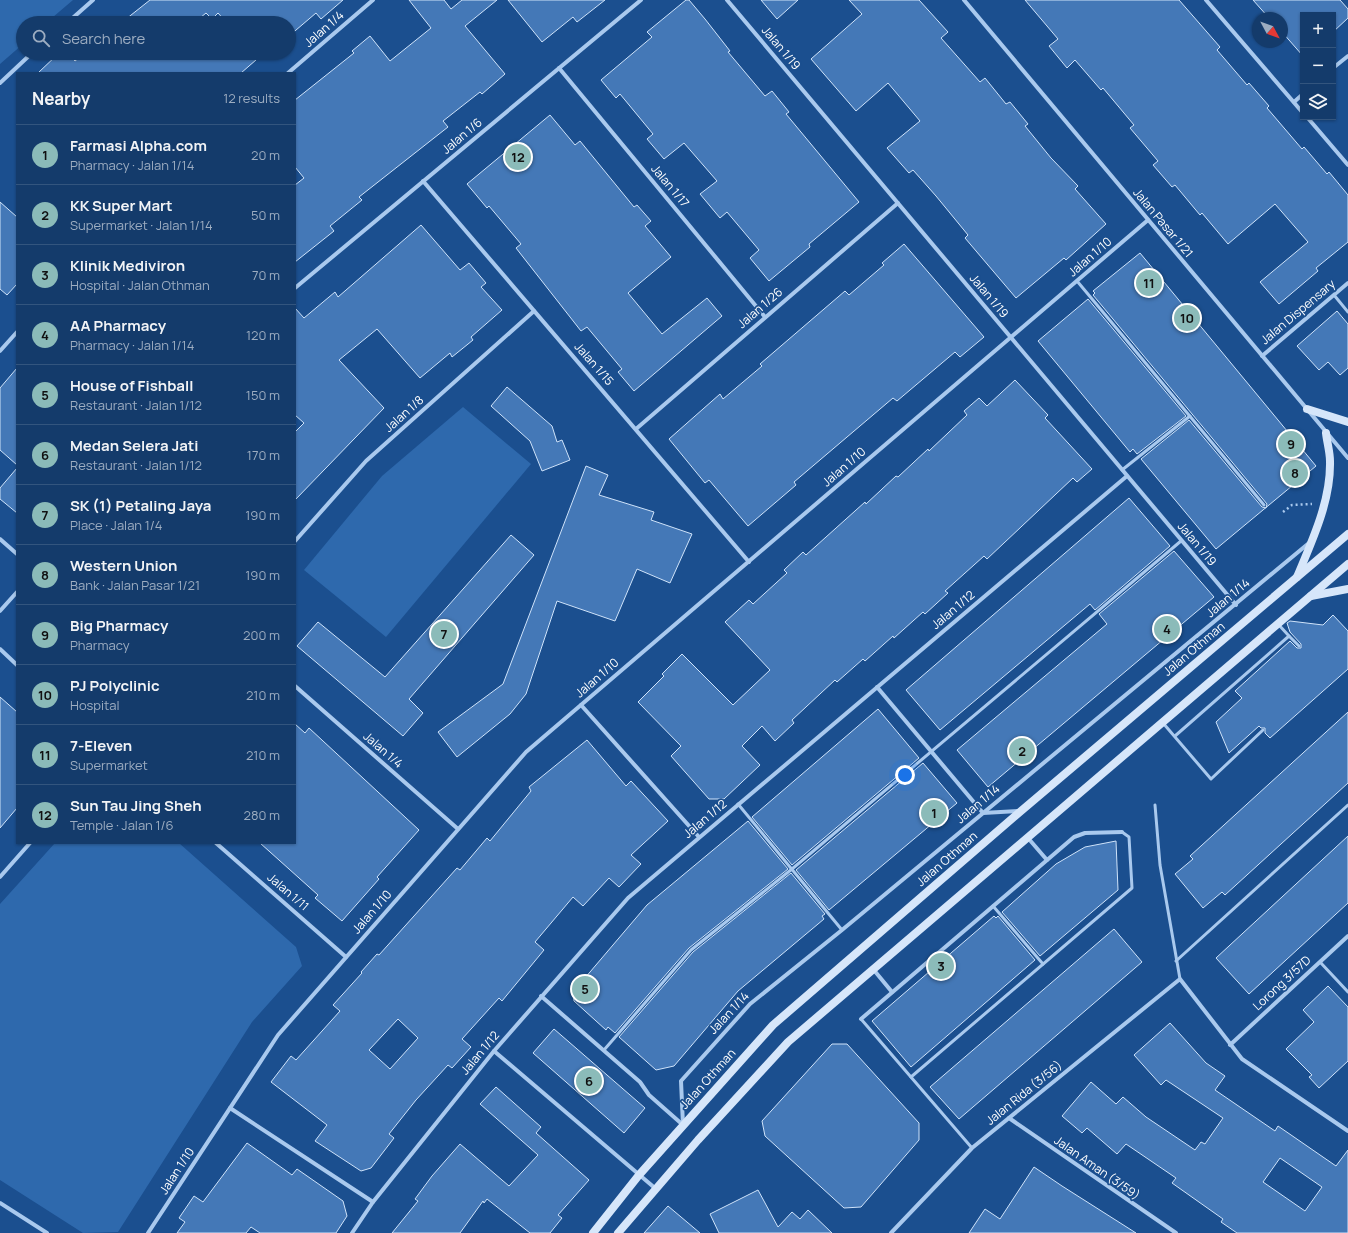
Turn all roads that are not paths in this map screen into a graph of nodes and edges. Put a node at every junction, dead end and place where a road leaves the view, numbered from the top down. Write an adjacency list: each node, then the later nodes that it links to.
1 (93, 0): 7 (street)
2 (373, 0): 12 (street, Jalan 1/4)
3 (642, 0): 11 (street, Jalan 1/6)
4 (727, 0): 20 (street, Jalan 1/19)
5 (964, 0): 21 (street, Jalan Pasar 1/21)
6 (1206, 0): 15 (street)
7 (75, 16)
8 (1348, 56): 10 (street)
9 (25, 60): 13 (street)
10 (1336, 66)
11 (559, 68): 19 (street, Jalan 1/6); 28 (street, Jalan 1/17)
12 (289, 72)
13 (0, 83)
14 (1300, 97): 15 (street)
15 (1294, 102): 16 (street)
16 (1300, 109)
17 (1310, 120): 18 (street)
18 (1348, 165)
19 (423, 181): 24 (street, Jalan 1/6); 26 (street, Jalan 1/15)
20 (898, 203): 28 (street, Jalan 1/26); 30 (street, Jalan 1/19)
21 (1148, 220): 22 (street, Jalan 1/10); 32 (street, Jalan Pasar 1/21)
22 (1077, 281): 30 (street, Jalan 1/10); 34 (lane)
23 (1348, 283): 25 (street, Jalan Dispensary)
24 (296, 287)
25 (1334, 295): 27 (lane); 32 (street, Jalan Dispensary)
26 (534, 310): 36 (street, Jalan 1/15); 44 (street, Jalan 1/8)
27 (1348, 312)
28 (765, 317): 36 (street, Jalan 1/26)
29 (16, 333): 31 (street)
30 (1011, 337): 39 (street, Jalan 1/19); 48 (street, Jalan 1/10)
31 (0, 351)
32 (1262, 356): 33 (street, Jalan Pasar 1/21)
33 (1307, 409): 35 (main road); 37 (street, Jalan Pasar 1/21)
34 (1190, 416): 39 (lane); 41 (lane)
35 (1348, 422)
36 (636, 429): 48 (street, Jalan 1/15)
37 (1326, 433): 38 (street, Jalan Pasar 1/21); 45 (main road)
38 (1348, 459)
39 (1122, 470): 40 (street, Jalan 1/19)
40 (1127, 476): 46 (street, Jalan 1/19); 62 (street, Jalan 1/12)
41 (1264, 505)
42 (1348, 534): 50 (main road, Jalan Othman)
43 (0, 539): 47 (street)
44 (296, 540)
45 (1313, 540): 50 (main road); 54 (street, Jalan 1/14)
46 (1181, 541): 54 (street, Jalan 1/19); 67 (lane)
47 (16, 553)
48 (748, 562): 63 (street, Jalan 1/10)
49 (1348, 564): 53 (main road)
50 (1296, 579): 71 (main road, Jalan Othman)
51 (1348, 589): 53 (main road)
52 (16, 593): 55 (street)
53 (1311, 597): 56 (main road)
54 (1236, 605): 72 (street, Jalan 1/14)
55 (0, 611)
56 (1278, 624): 57 (lane); 64 (main road)
57 (1289, 636): 58 (lane); 66 (lane)
58 (1299, 646)
59 (0, 649): 60 (street)
60 (16, 664)
61 (296, 687): 73 (street, Jalan 1/4)
62 (877, 687): 67 (street); 68 (street, Jalan 1/12)
63 (581, 705): 73 (street, Jalan 1/10); 75 (street)
64 (1163, 723): 66 (lane); 76 (main road)
65 (1263, 730): 66 (lane)
66 (1174, 736)
67 (931, 750): 72 (street); 80 (lane)
68 (738, 804): 75 (street, Jalan 1/12); 80 (lane)
69 (1155, 805): 86 (lane)
70 (1348, 805): 86 (lane)
71 (1021, 811): 72 (street); 101 (main road, Jalan Othman)
72 (983, 813): 83 (street, Jalan 1/14)
73 (458, 829): 85 (street, Jalan 1/10)
74 (1122, 832): 79 (street); 88 (lane)
75 (699, 837): 93 (street, Jalan 1/12)
76 (1028, 838): 79 (street); 89 (main road)
77 (29, 844): 81 (street)
78 (217, 844): 85 (street, Jalan 1/11)
79 (1047, 860): 82 (street)
80 (792, 869): 83 (lane); 96 (lane)
81 (0, 877)
82 (992, 906): 88 (lane); 91 (street)
83 (842, 930): 101 (street, Jalan 1/14)
84 (1348, 936): 87 (street, Lorong 3/57D)
85 (346, 957): 99 (street, Jalan 1/10)
86 (1176, 961): 90 (lane)
87 (1320, 962): 92 (lane); 95 (street, Lorong 3/57D)
88 (1043, 964): 98 (lane)
89 (873, 968): 91 (street); 105 (main road)
90 (1180, 979): 95 (street); 100 (street, Jalan Rida (3/56))
91 (892, 992): 94 (street)
92 (1348, 992)
93 (542, 996): 96 (street); 97 (street, Jalan 1/12)
94 (861, 1019): 98 (lane)
95 (1230, 1045): 102 (street)
96 (604, 1050): 101 (street)
97 (494, 1051): 104 (street); 106 (street, Jalan 1/12)
98 (911, 1077): 103 (lane)
99 (230, 1108): 106 (street); 109 (street, Jalan 1/10)
100 (1009, 1118): 103 (street, Jalan Rida (3/56)); 114 (street, Jalan Aman (3/59))
101 (683, 1125): 104 (main road, Jalan Othman)
102 (1348, 1131)
103 (972, 1148): 113 (street, Jalan Rida (3/56))
104 (639, 1175): 105 (street); 111 (main road, Jalan Othman)
105 (656, 1189): 112 (main road)
106 (373, 1202): 110 (street, Jalan 1/12)
107 (0, 1203): 108 (street)
108 (47, 1233)
109 (148, 1233)
110 (352, 1233)
111 (593, 1233)
112 (618, 1233)
113 (891, 1233)
114 (1176, 1233)

